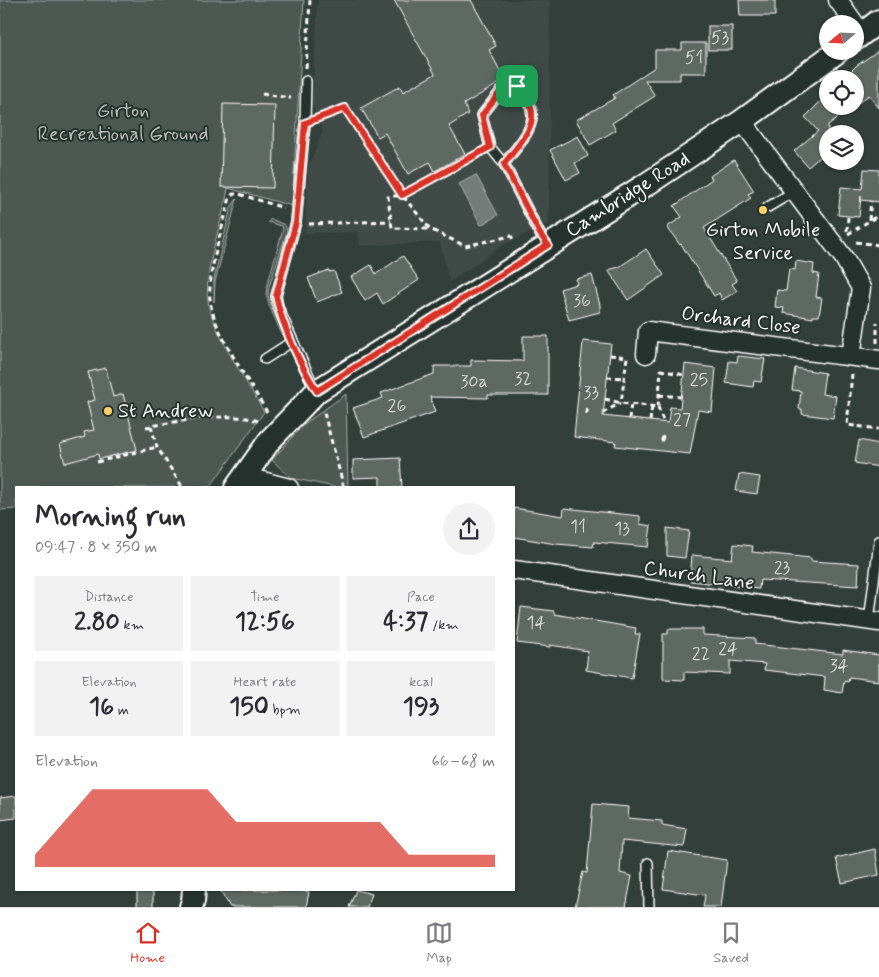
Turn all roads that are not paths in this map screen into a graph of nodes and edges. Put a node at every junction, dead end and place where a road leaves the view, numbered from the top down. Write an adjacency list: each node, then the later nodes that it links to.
1 (838, 0): 2 (street)
2 (850, 15)
3 (826, 60): 5 (street, Cambridge Road)
4 (306, 81): 10 (lane)
5 (742, 121): 7 (street); 9 (street, Cambridge Road)
6 (504, 164): 6 (lane); 9 (lane)
7 (795, 191): 8 (lane); 13 (street)
8 (768, 207)
9 (548, 245): 15 (street, Cambridge Road)
10 (292, 341): 12 (lane); 15 (lane)
11 (646, 354): 13 (street, Orchard Close)
12 (265, 359)
13 (852, 360): 14 (street, Orchard Close)
14 (879, 360)
15 (319, 398): 16 (street, Cambridge Road)
16 (240, 482): 17 (street)
17 (273, 486)
18 (879, 540): 20 (lane)
19 (515, 570): 20 (street, Church Lane)
20 (874, 622)
21 (648, 862): 24 (lane)
22 (194, 891): 23 (street)
23 (191, 907)
24 (649, 907)

